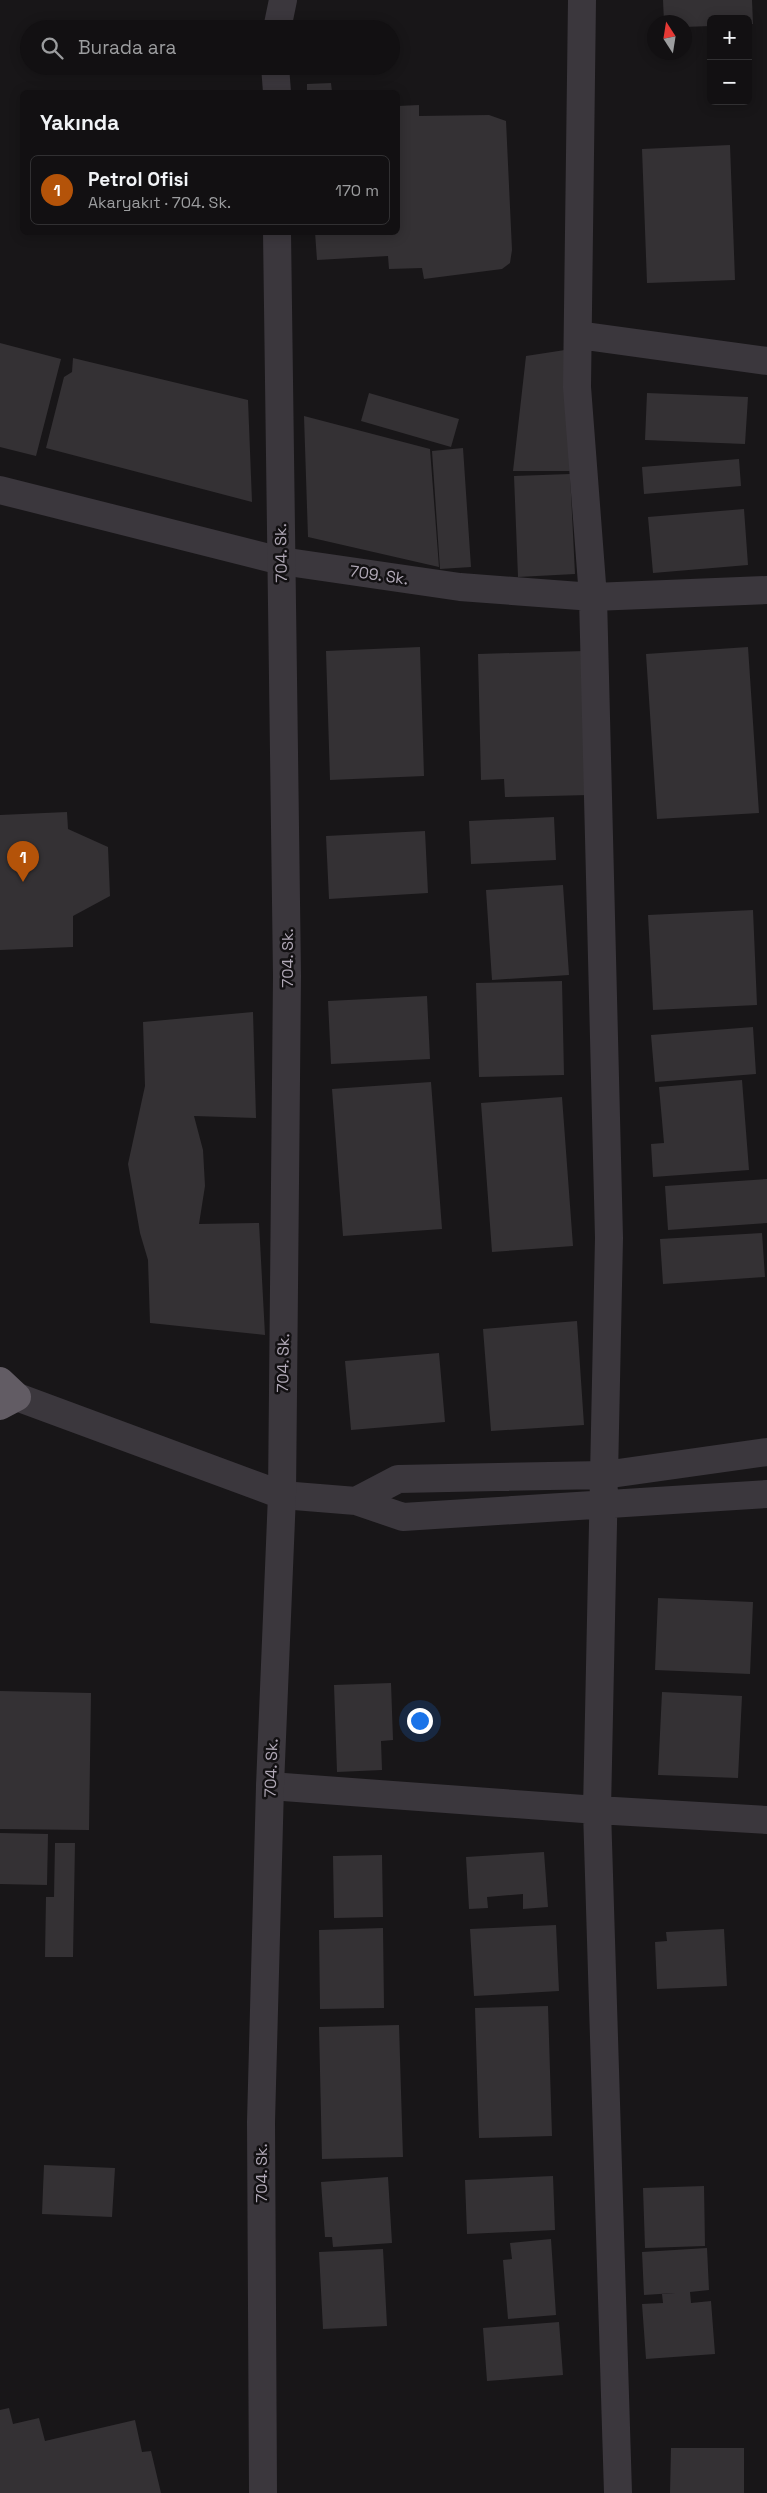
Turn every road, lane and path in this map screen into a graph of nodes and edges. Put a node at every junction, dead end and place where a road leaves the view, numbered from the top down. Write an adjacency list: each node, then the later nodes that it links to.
1 (283, 0): 3 (street)
2 (582, 0): 7 (street)
3 (279, 20)
4 (276, 75): 5 (street)
5 (277, 90)
6 (277, 235): 10 (street, 704. Sk.)
7 (578, 335): 8 (street); 12 (street)
8 (767, 361)
9 (0, 490): 10 (street, 709. Sk.)
10 (281, 560): 12 (street, 709. Sk.); 17 (street, 704. Sk.)
11 (767, 590): 12 (street, 709. Sk.)
12 (593, 597): 15 (street)
13 (6, 1395): 17 (street)
14 (767, 1452): 15 (street)
15 (604, 1475): 18 (street); 19 (street)
16 (767, 1494): 19 (street)
17 (282, 1495): 18 (street); 20 (street, 704. Sk.)
18 (356, 1501): 19 (street)
19 (603, 1504): 21 (street)
20 (270, 1786): 21 (street); 23 (street, 704. Sk.)
21 (597, 1810): 22 (street); 24 (street)
22 (767, 1820)
23 (263, 2493)
24 (618, 2493)

